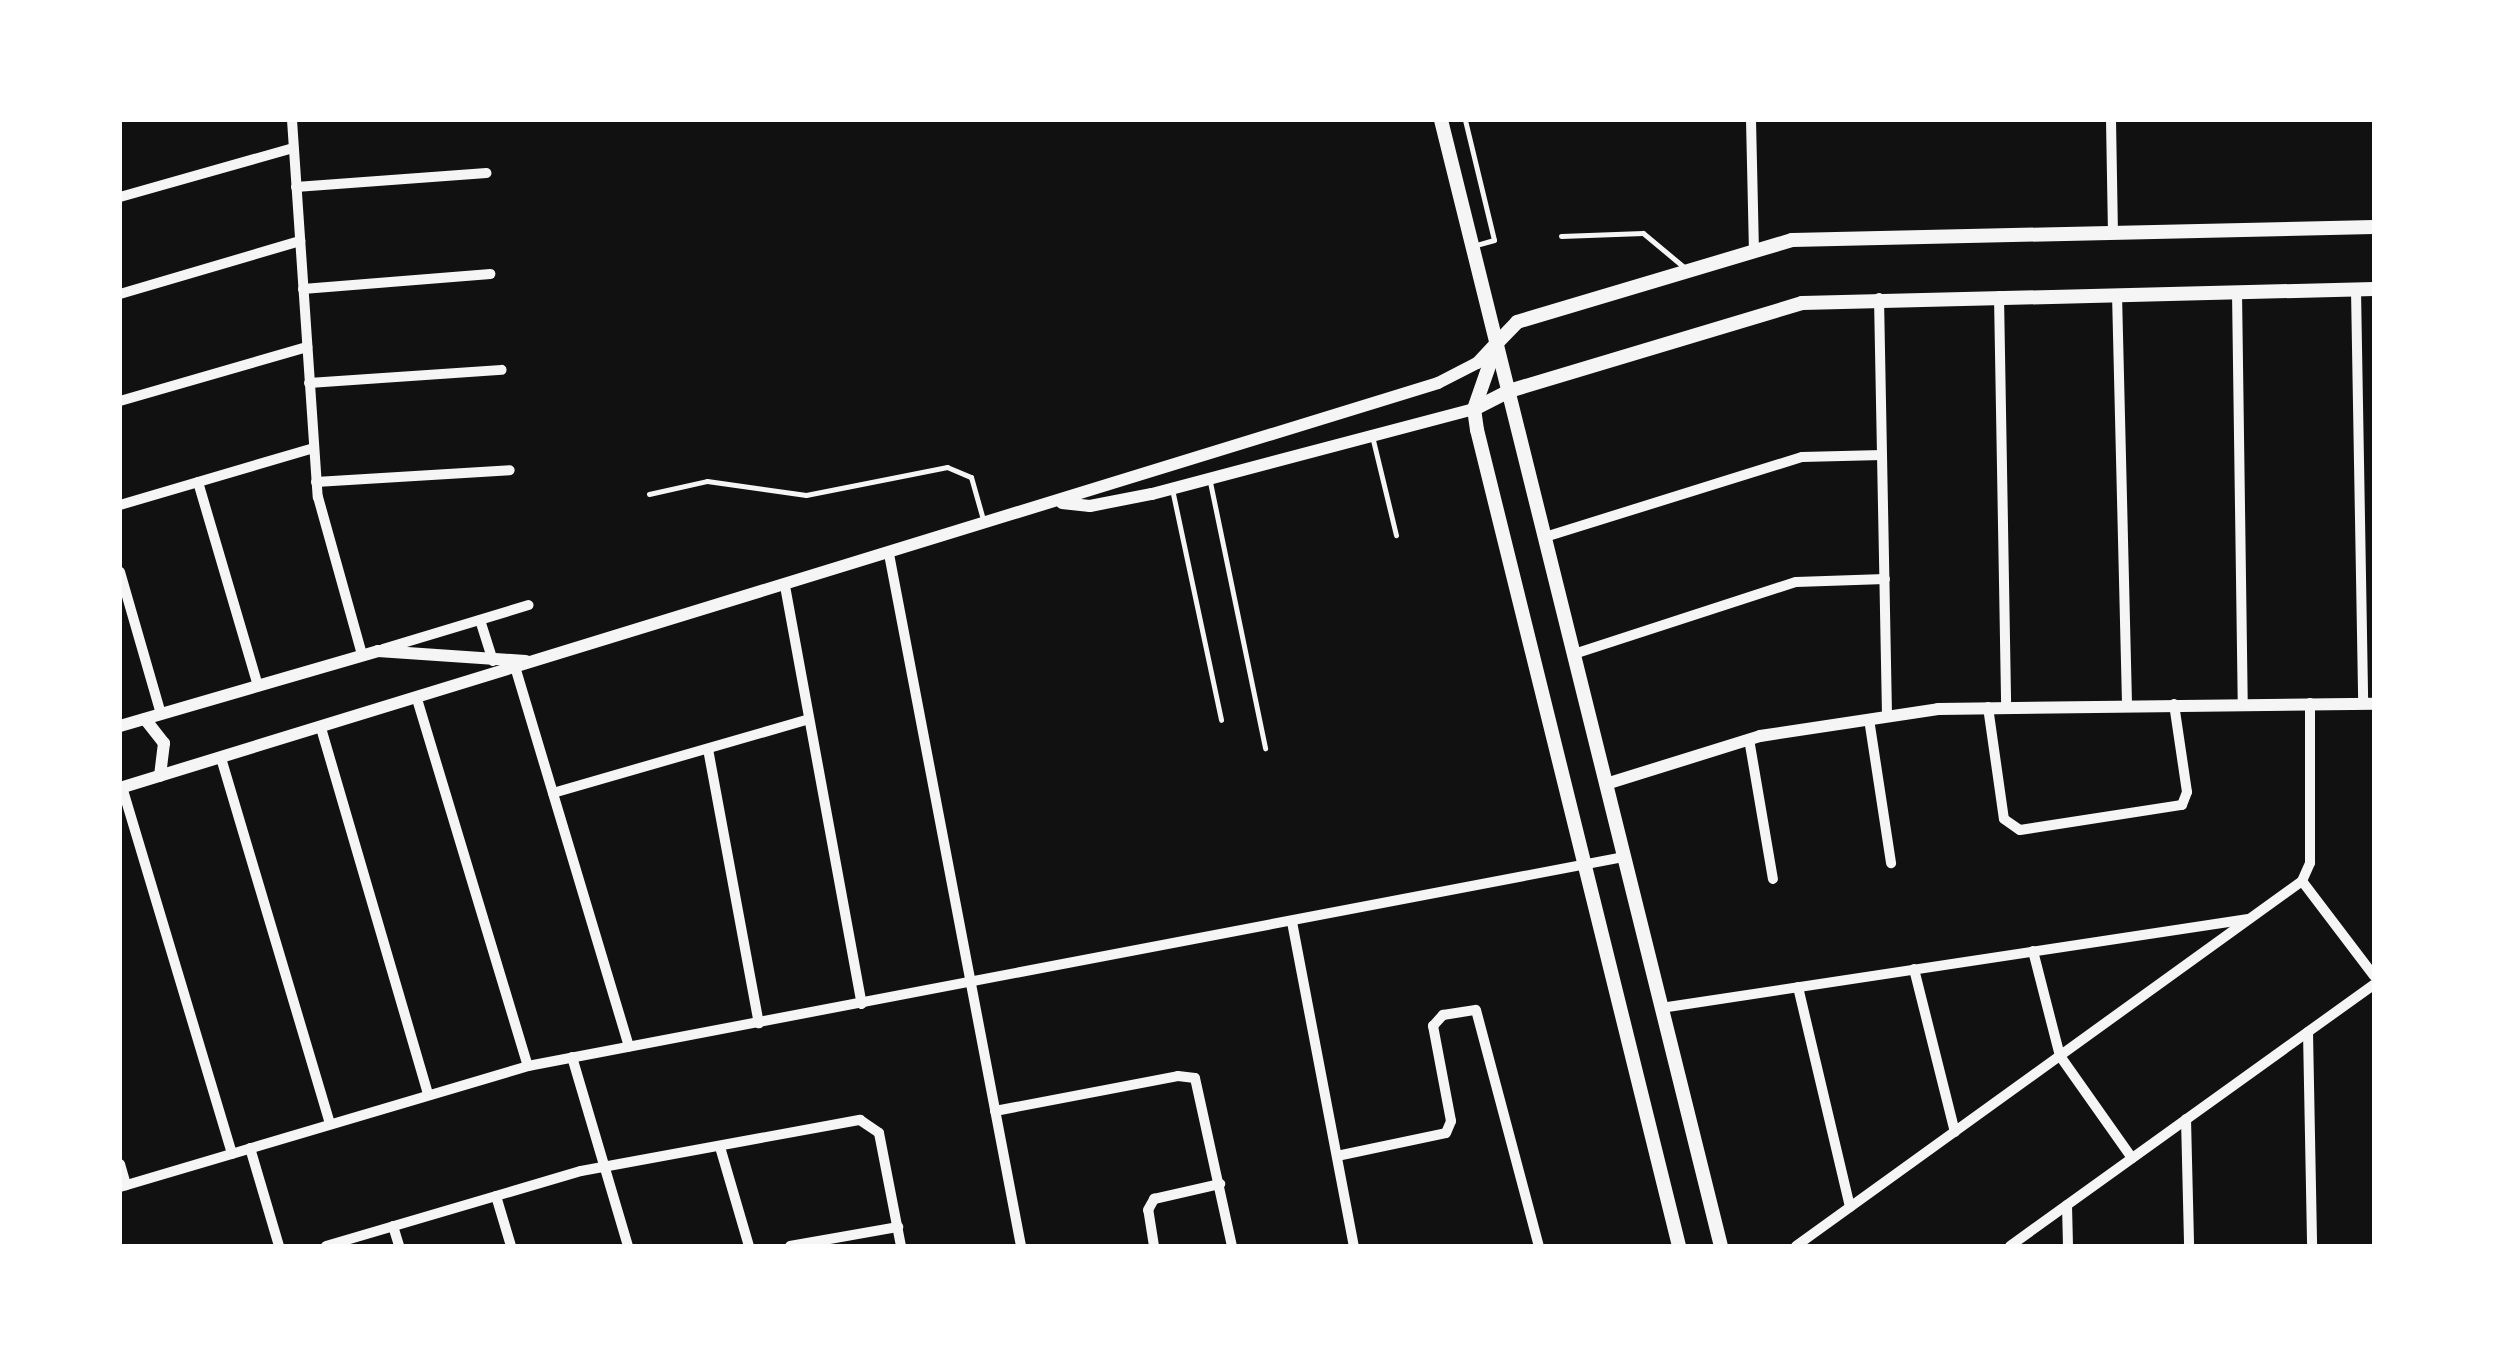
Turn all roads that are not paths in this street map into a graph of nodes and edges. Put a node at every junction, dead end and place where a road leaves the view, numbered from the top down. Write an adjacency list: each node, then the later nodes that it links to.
1 (292, 120): 6 (street)
2 (1441, 120): 14 (main road)
3 (1465, 120): 14 (lane)
4 (1751, 120): 15 (street)
5 (2110, 120): 11 (street)
6 (294, 148): 8 (street); 9 (street)
7 (486, 174): 8 (street)
8 (296, 187): 13 (street)
9 (120, 196)
10 (2374, 226): 11 (main road)
11 (2113, 232): 15 (main road)
12 (1562, 236): 16 (lane)
13 (300, 241): 18 (street); 22 (street)
14 (1473, 246): 26 (main road)
15 (1754, 248): 16 (main road)
16 (1686, 268): 26 (main road)
17 (490, 274): 18 (street)
18 (303, 289): 27 (street)
19 (2356, 290): 20 (main road); 21 (main road); 64 (street)
20 (2374, 290)
21 (2237, 292): 23 (main road); 63 (street)
22 (120, 294)
23 (2117, 294): 24 (main road); 65 (street)
24 (1999, 296): 25 (main road); 67 (street)
25 (1880, 298): 30 (main road); 35 (street)
26 (1497, 342): 30 (main road); 32 (main road); 42 (street)
27 (306, 347): 29 (street); 31 (street)
28 (502, 370): 29 (street)
29 (309, 382): 34 (street)
30 (1509, 392): 32 (main road); 46 (main road)
31 (120, 401)
32 (1474, 409): 33 (street); 86 (main road)
33 (1372, 437): 37 (street); 45 (lane)
34 (314, 448): 38 (street); 39 (street)
35 (1882, 454): 46 (street); 49 (street)
36 (510, 470): 39 (street)
37 (1209, 479): 40 (street); 77 (lane)
38 (198, 482): 43 (street); 59 (street)
39 (316, 482): 55 (street)
40 (1172, 488): 42 (street); 72 (lane)
41 (649, 494): 44 (lane)
42 (1054, 502): 44 (street)
43 (120, 505)
44 (984, 524): 47 (street)
45 (1396, 535)
46 (1545, 538): 54 (main road)
47 (889, 554): 50 (street); 94 (street)
48 (120, 572): 68 (street)
49 (1884, 579): 54 (street); 69 (street)
50 (785, 586): 56 (street); 71 (street)
51 (528, 604): 52 (street)
52 (480, 620): 53 (street); 57 (street)
53 (378, 651): 55 (street); 57 (street)
54 (1574, 654): 81 (main road)
55 (362, 655): 59 (street)
56 (548, 660): 57 (street); 58 (street)
57 (492, 661)
58 (516, 670): 60 (street); 83 (street)
59 (258, 686): 68 (street)
60 (418, 700): 75 (street); 104 (street)
61 (2310, 703): 63 (street); 64 (street); 88 (street)
62 (2174, 704): 63 (street); 65 (street); 66 (street)
63 (2243, 704)
64 (2368, 704)
65 (2126, 705): 67 (street)
66 (1988, 706): 67 (street); 69 (street)
67 (2006, 706)
68 (161, 714): 70 (street)
69 (1887, 716): 73 (street)
70 (145, 719): 74 (street); 80 (street)
71 (809, 720): 78 (street); 97 (street)
72 (1220, 720)
73 (1869, 720): 76 (street); 85 (street)
74 (120, 726)
75 (321, 728): 79 (street); 105 (street)
76 (1750, 740): 81 (street); 87 (street)
77 (1265, 748)
78 (708, 749): 83 (street); 99 (street)
79 (221, 758): 80 (street); 108 (street)
80 (160, 776): 82 (street)
81 (1606, 784): 84 (main road)
82 (121, 788): 112 (street)
83 (553, 793): 101 (street)
84 (1624, 857): 86 (street); 98 (main road)
85 (1890, 863)
86 (1586, 865): 90 (street); 137 (main road)
87 (1773, 879)
88 (2302, 881): 89 (street); 93 (street)
89 (2252, 918): 91 (street); 102 (street)
90 (1292, 922): 94 (street); 113 (street)
91 (2034, 952): 92 (street); 102 (street)
92 (1914, 969): 96 (street); 109 (street)
93 (2374, 976)
94 (971, 984): 97 (street); 106 (street)
95 (2374, 984): 100 (street)
96 (1798, 987): 98 (street); 121 (street)
97 (862, 1004): 99 (street)
98 (1661, 1008): 138 (main road)
99 (760, 1023): 101 (street)
100 (2308, 1032): 107 (street); 143 (street)
101 (629, 1046): 103 (street)
102 (2060, 1056): 109 (street); 114 (street)
103 (572, 1057): 104 (street); 116 (street)
104 (528, 1066): 105 (street)
105 (428, 1095): 108 (street)
106 (995, 1111): 117 (street); 132 (street)
107 (2186, 1119): 114 (street); 142 (street)
108 (330, 1124): 111 (street)
109 (1955, 1132): 121 (street)
110 (720, 1146): 116 (street); 123 (street); 129 (street)
111 (250, 1148): 112 (street); 124 (street)
112 (232, 1154): 118 (street)
113 (1336, 1156): 135 (street); 136 (street)
114 (2132, 1158): 120 (street)
115 (120, 1164): 118 (street)
116 (604, 1168): 119 (street); 128 (street)
117 (1220, 1184): 133 (street); 134 (street)
118 (123, 1186)
119 (496, 1196): 122 (street); 127 (street)
120 (2067, 1205): 140 (street); 141 (street)
121 (1850, 1207): 139 (street)
122 (393, 1226): 125 (street); 126 (street)
123 (898, 1226): 130 (street); 131 (street)
124 (279, 1246)
125 (326, 1246)
126 (399, 1246)
127 (511, 1246)
128 (628, 1246)
129 (749, 1246)
130 (790, 1246)
131 (902, 1246)
132 (1021, 1246)
133 (1154, 1246)
134 (1232, 1246)
135 (1354, 1246)
136 (1539, 1246)
137 (1679, 1246)
138 (1720, 1246)
139 (1796, 1246)
140 (2010, 1246)
141 (2068, 1246)
142 (2189, 1246)
143 (2312, 1246)

